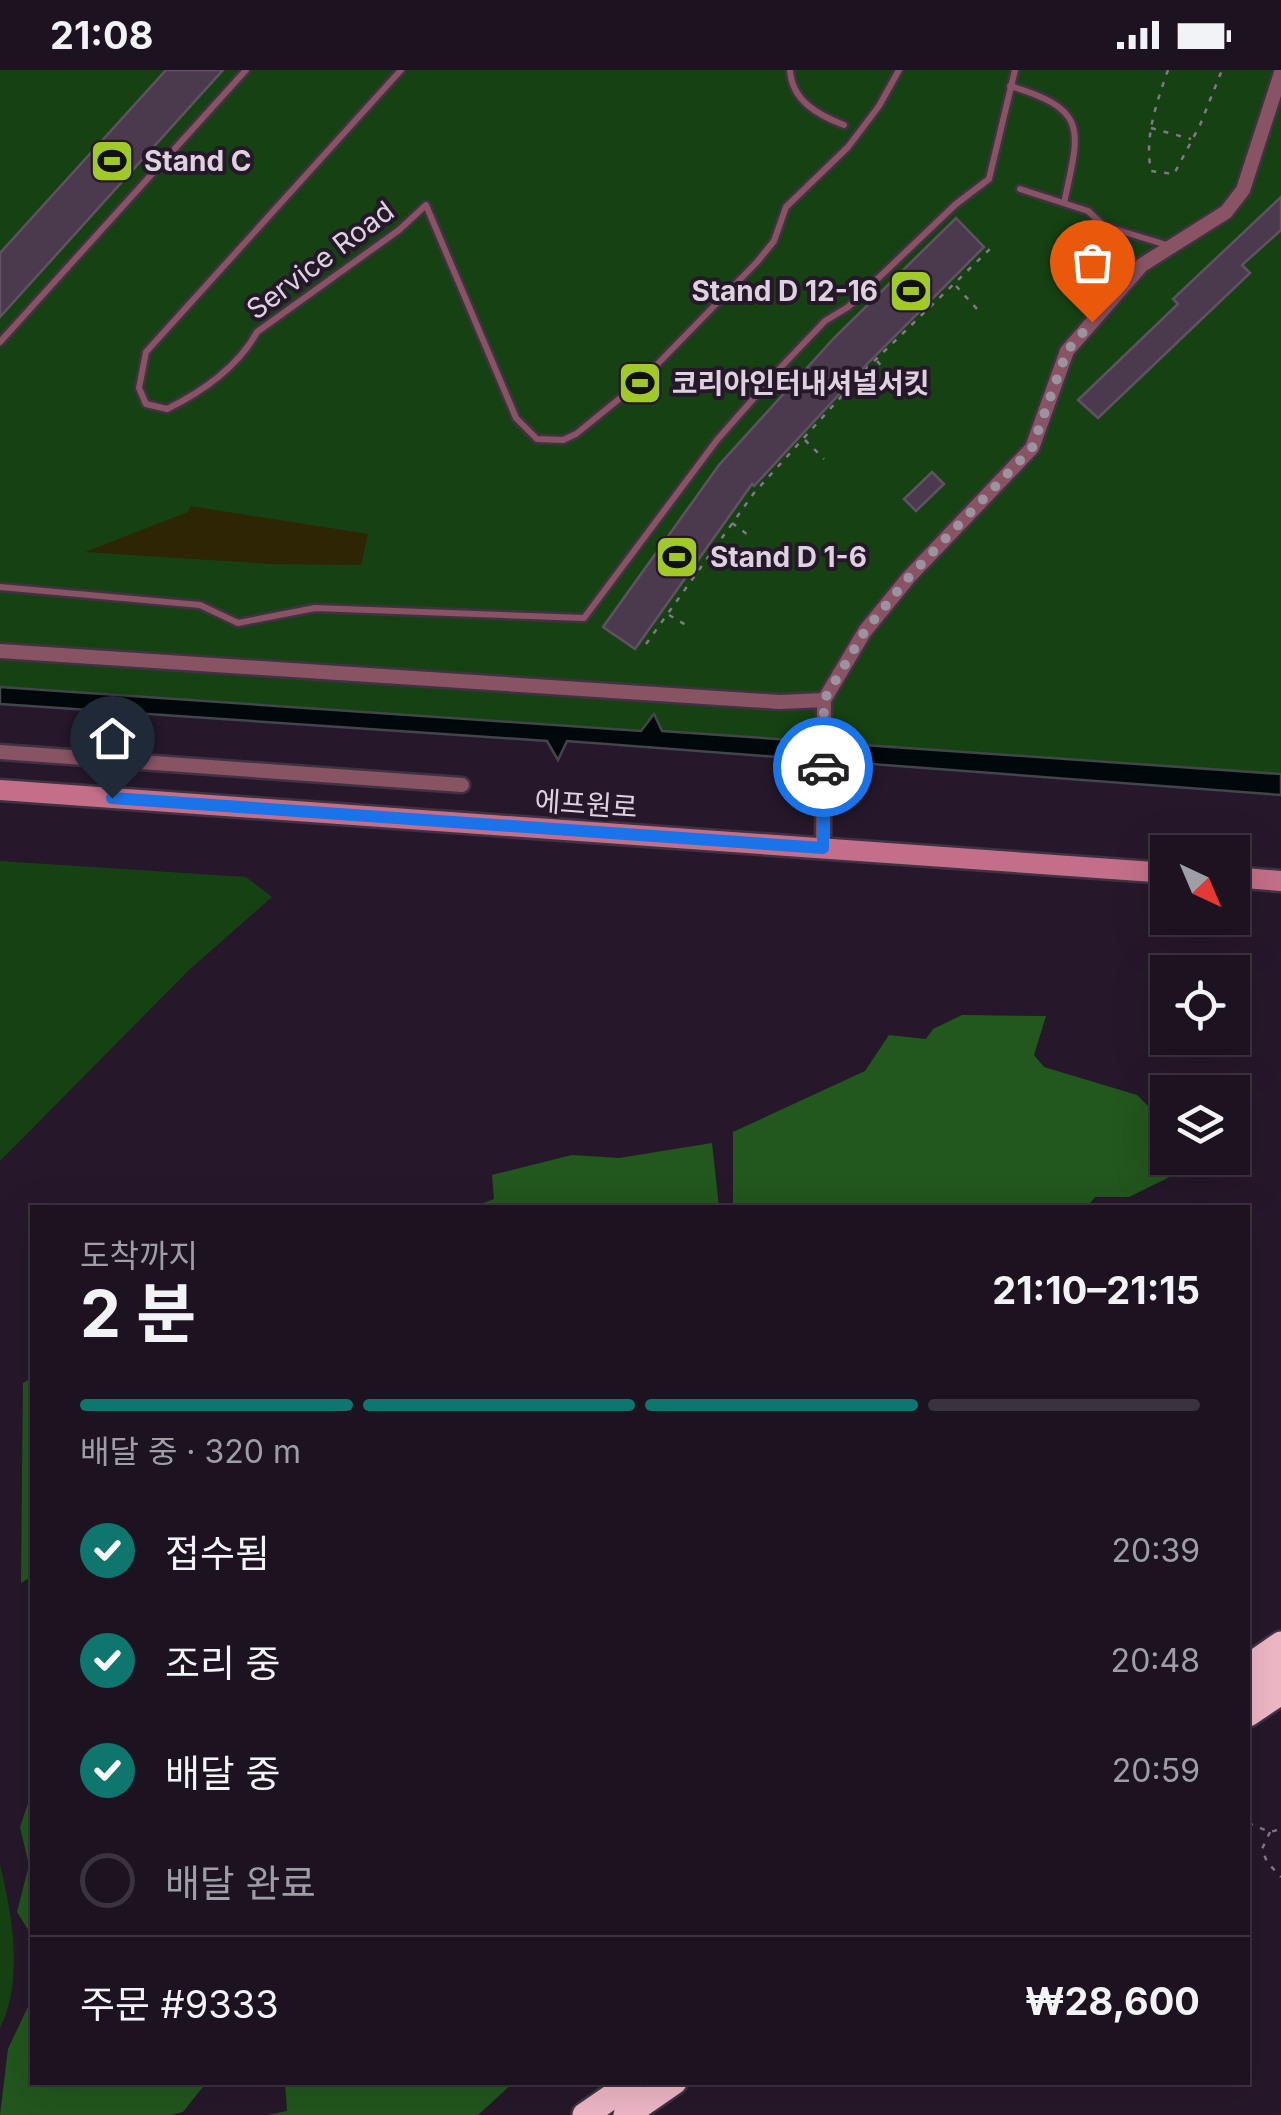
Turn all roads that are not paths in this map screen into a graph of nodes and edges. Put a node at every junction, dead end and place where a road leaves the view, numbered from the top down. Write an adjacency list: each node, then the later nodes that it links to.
1 (246, 70): 12 (lane)
2 (401, 70): 4 (lane, Service Road)
3 (790, 70): 8 (lane)
4 (898, 70)
5 (1016, 70): 7 (lane)
6 (1281, 74): 11 (street)
7 (1010, 86): 10 (lane); 13 (lane)
8 (844, 125)
9 (1020, 189): 10 (lane)
10 (1064, 203): 11 (lane)
11 (1172, 247): 15 (street)
12 (0, 342)
13 (0, 587)
14 (0, 651): 15 (street)
15 (824, 700): 19 (street)
16 (0, 752): 17 (street)
17 (462, 784)
18 (0, 790): 19 (street, 에프원로)
19 (823, 848): 20 (street, 에프원로)
20 (1150, 872)
21 (1250, 879): 22 (street)
22 (1281, 881)
23 (1281, 1641): 25 (highway)
24 (1281, 1666): 26 (highway)
25 (1250, 1672)
26 (1250, 1673)
27 (1281, 1692): 28 (highway)
28 (1250, 1713)
29 (629, 2085): 31 (highway)
30 (670, 2085): 32 (highway)
31 (585, 2115)
32 (626, 2115)

